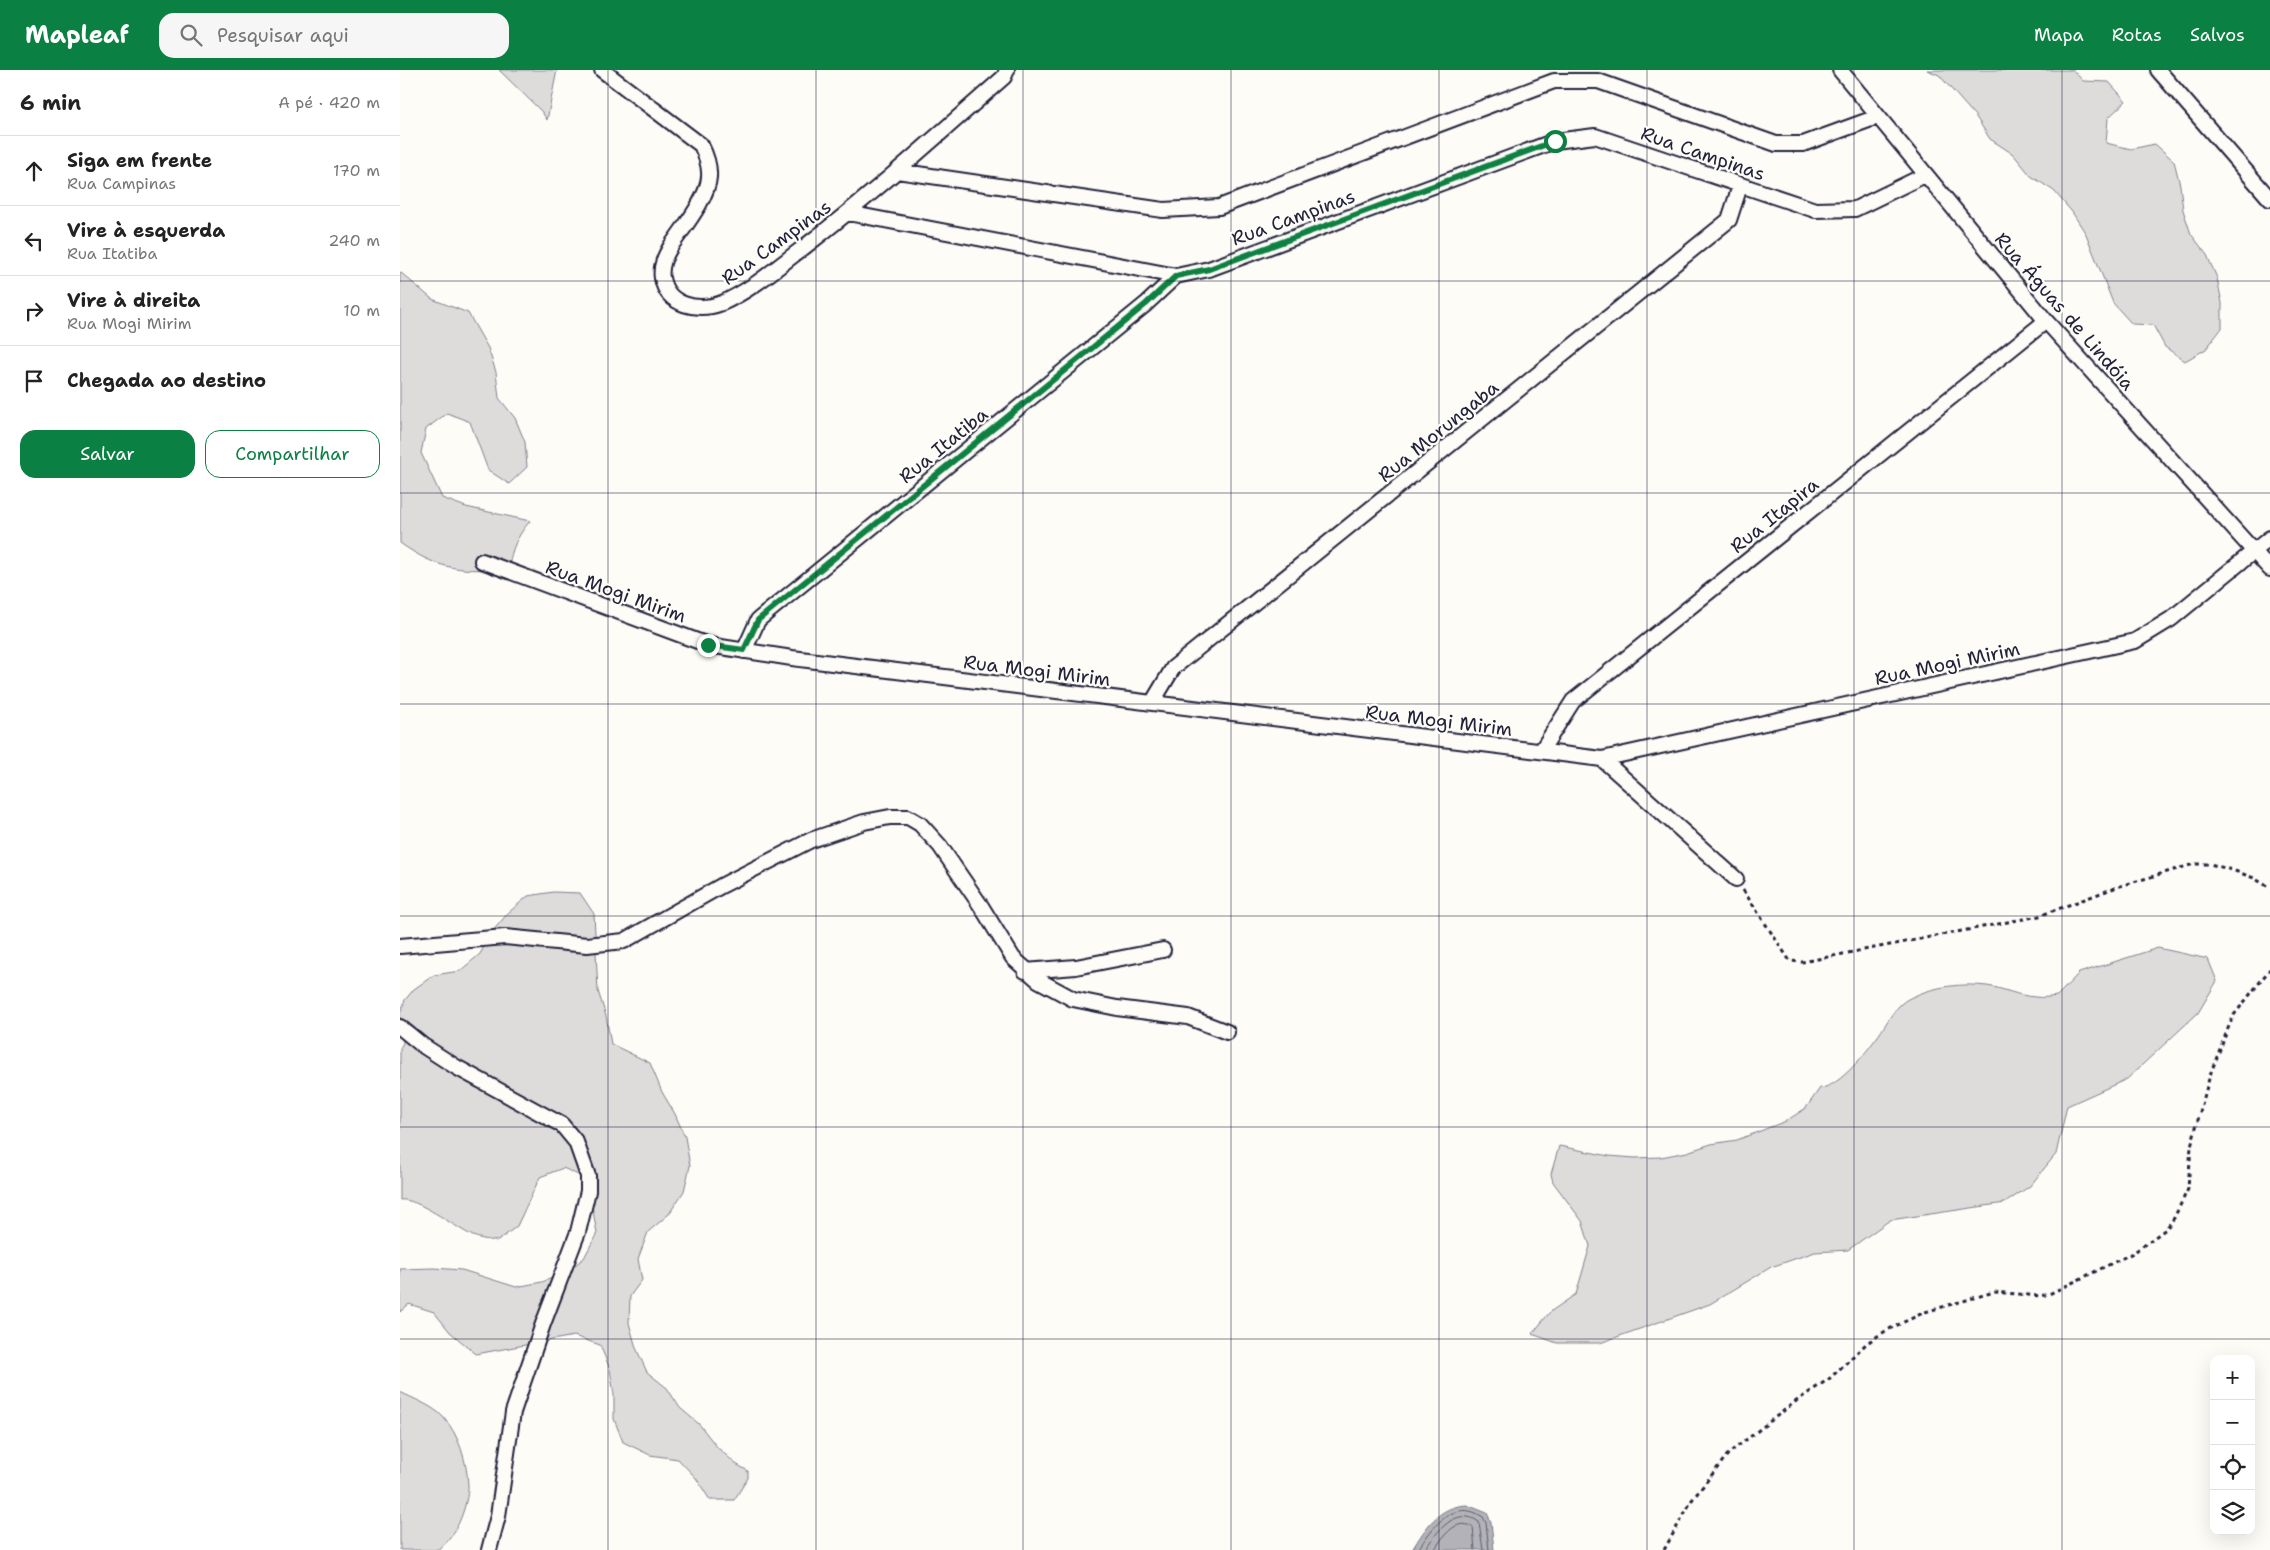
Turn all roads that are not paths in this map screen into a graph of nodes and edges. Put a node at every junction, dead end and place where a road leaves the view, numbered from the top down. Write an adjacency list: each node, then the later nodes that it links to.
1 (602, 70): 10 (street, Rua Campinas)
2 (1008, 70): 6 (street)
3 (1840, 70): 5 (street, Rua Águas de Lindóia)
4 (2158, 70): 9 (street)
5 (1877, 117): 6 (street, Rua Campinas); 7 (street, Rua Águas de Lindóia)
6 (897, 171): 10 (street)
7 (1925, 175): 8 (street, Rua Campinas); 12 (street, Rua Águas de Lindóia)
8 (1740, 186): 11 (street, Rua Campinas); 18 (street, Rua Morungaba)
9 (2270, 199)
10 (848, 213): 11 (street, Rua Campinas)
11 (1176, 276): 17 (street, Rua Itatiba)
12 (2046, 321): 14 (street, Rua Águas de Lindóia); 19 (street, Rua Itapira)
13 (2270, 538): 14 (street, Rua Mogi Mirim)
14 (2254, 551): 16 (street, Rua Águas de Lindóia); 20 (street, Rua Mogi Mirim)
15 (482, 561): 17 (street, Rua Mogi Mirim)
16 (2270, 569)
17 (744, 650): 18 (street, Rua Mogi Mirim)
18 (1152, 703): 19 (street, Rua Mogi Mirim)
19 (1541, 751): 20 (street, Rua Mogi Mirim)
20 (1602, 759): 21 (street)
21 (1736, 879)
22 (400, 946): 24 (street)
23 (1162, 950): 24 (street)
24 (1025, 971): 26 (street)
25 (400, 1027): 27 (street)
26 (1227, 1032)
27 (489, 1550)

